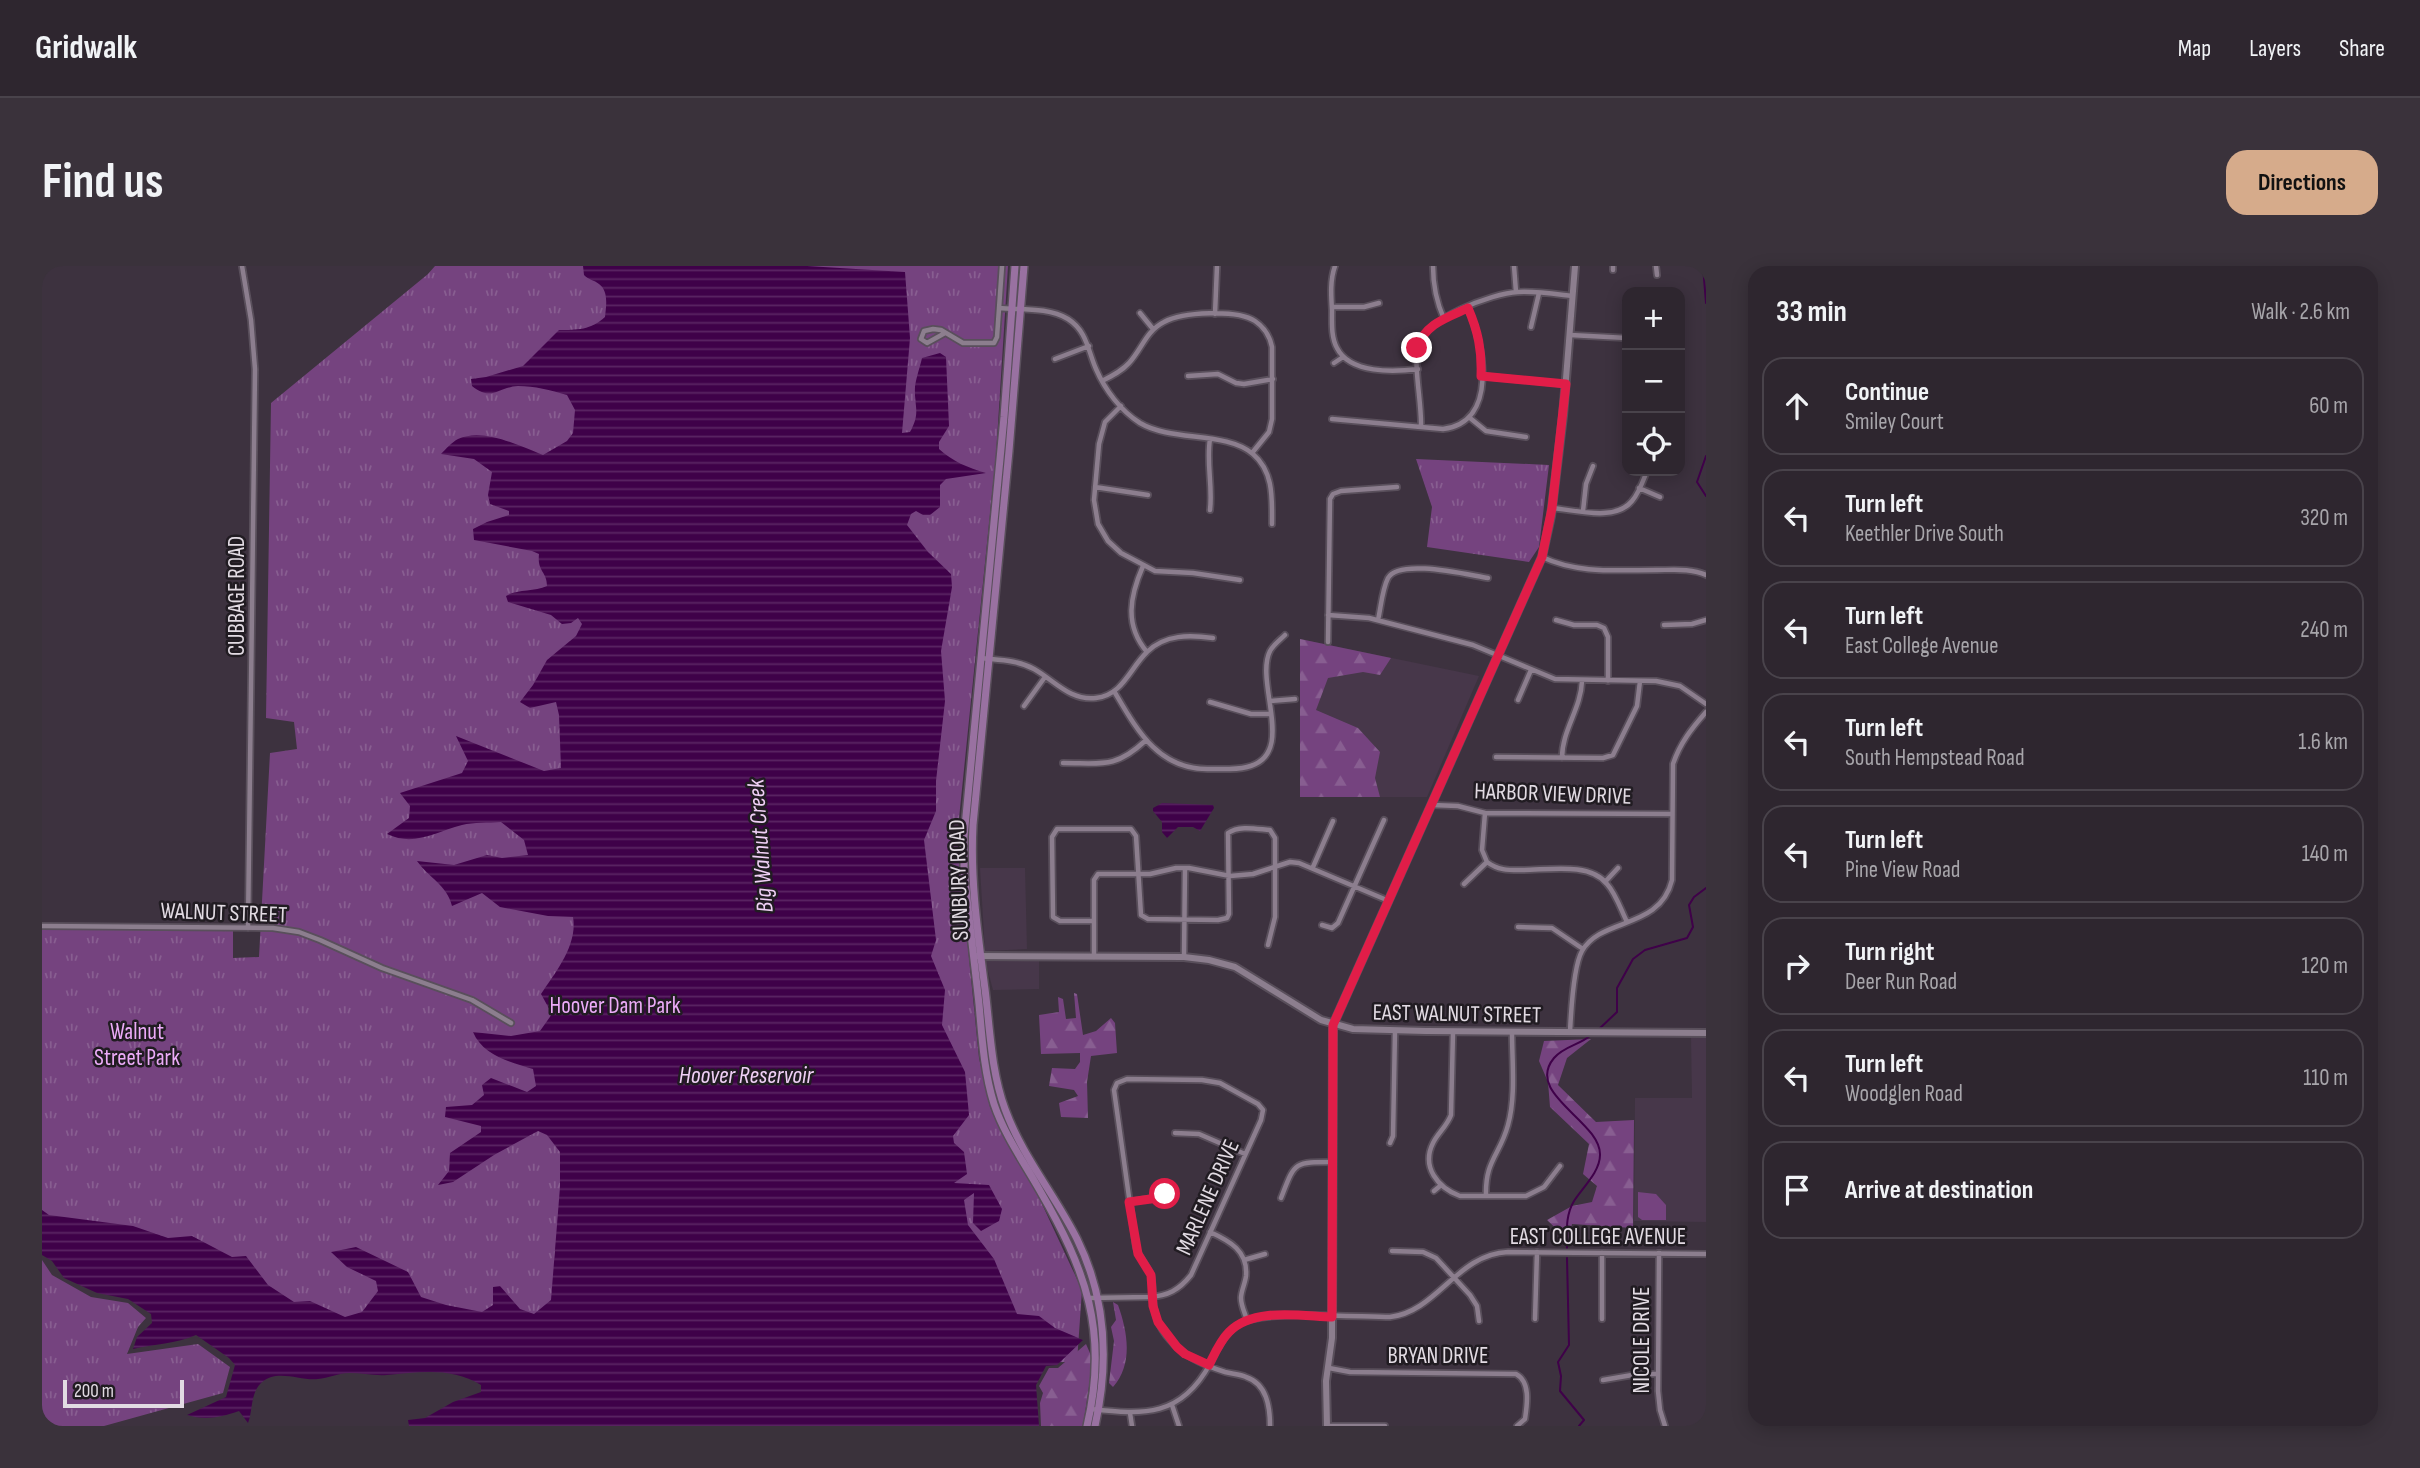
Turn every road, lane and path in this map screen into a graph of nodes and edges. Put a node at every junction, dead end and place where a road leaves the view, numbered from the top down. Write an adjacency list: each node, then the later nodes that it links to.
1 (242, 266): 112 (street, CUBBAGE ROAD)
2 (1002, 266): 17 (street)
3 (1024, 266): 19 (main road, SUNBURY ROAD)
4 (1217, 266): 21 (street)
5 (1335, 266): 16 (street)
6 (1433, 266): 22 (street)
7 (1514, 266): 12 (street)
8 (1575, 266): 14 (street)
9 (1656, 266): 11 (street)
10 (1015, 269): 19 (main road)
11 (1657, 275)
12 (1516, 292): 13 (street); 18 (street)
13 (1539, 293): 14 (street); 23 (street)
14 (1573, 296): 26 (street)
15 (1379, 303): 16 (street)
16 (1332, 307): 29 (street)
17 (999, 308): 19 (street); 25 (street)
18 (1468, 308): 22 (street); 34 (street)
19 (1016, 309): 28 (street); 71 (main road, SUNBURY ROAD); 71 (main road, SUNBURY ROAD)
20 (1140, 313): 24 (street)
21 (1214, 314): 24 (street); 35 (street)
22 (1444, 319): 32 (street)
23 (1531, 327)
24 (1153, 329): 36 (street)
25 (945, 333): 25 (street)
26 (1570, 335): 27 (street); 37 (street)
27 (1622, 338)
28 (1089, 346): 30 (street); 36 (street)
29 (1343, 357): 31 (street); 32 (street)
30 (1055, 359)
31 (1334, 363)
32 (1418, 369): 41 (street)
33 (1188, 376): 35 (street)
34 (1481, 376): 37 (street); 39 (street)
35 (1273, 379): 44 (street)
36 (1102, 381): 38 (street)
37 (1566, 384): 52 (street)
38 (1121, 406): 43 (street); 47 (street)
39 (1470, 418): 41 (street); 42 (street)
40 (1332, 419): 41 (street)
41 (1421, 427)
42 (1526, 437)
43 (1210, 439): 44 (street); 53 (street)
44 (1252, 453): 55 (street)
45 (1593, 466): 54 (street)
46 (1645, 476): 49 (street)
47 (1095, 487): 50 (street); 57 (street)
48 (1397, 487): 61 (street)
49 (1639, 488): 51 (street); 54 (street)
50 (1149, 495)
51 (1660, 497)
52 (1552, 508): 54 (street); 56 (street)
53 (1210, 510)
54 (1583, 511)
55 (1272, 524)
56 (1542, 557): 58 (street); 70 (street)
57 (1143, 566): 60 (street); 69 (street)
58 (1706, 575)
59 (1488, 578): 62 (street)
60 (1240, 580)
61 (1328, 615): 62 (street); 68 (street)
62 (1378, 620): 70 (street)
63 (1556, 620): 75 (street)
64 (1706, 620): 65 (street)
65 (1664, 625)
66 (1285, 635): 79 (street)
67 (1213, 638): 69 (street)
68 (1328, 642)
69 (1147, 652): 77 (street)
70 (1499, 655): 72 (street); 90 (street)
71 (985, 659): 73 (street); 115 (main road, SUNBURY ROAD); 115 (main road, SUNBURY ROAD)
72 (1531, 670): 74 (street); 80 (street)
73 (1045, 677): 77 (street); 83 (street)
74 (1582, 681): 75 (street); 88 (street)
75 (1608, 681): 76 (street)
76 (1640, 681): 82 (street); 88 (street)
77 (1114, 691): 86 (street)
78 (1295, 699): 79 (street)
79 (1270, 701): 85 (street)
80 (1518, 701)
81 (1210, 702): 85 (street)
82 (1706, 705)
83 (1024, 706)
84 (1706, 712): 92 (street)
85 (1271, 714): 86 (street)
86 (1145, 741): 89 (street)
87 (1496, 757): 88 (street)
88 (1562, 758)
89 (1063, 763)
90 (1432, 805): 91 (street, HARBOR VIEW DRIVE); 105 (street)
91 (1485, 813): 92 (street, HARBOR VIEW DRIVE); 95 (street)
92 (1672, 814): 108 (street)
93 (1384, 820): 104 (street)
94 (1333, 821): 97 (street)
95 (1488, 862): 102 (street); 103 (street)
96 (1275, 867): 97 (street); 101 (street); 101 (street); 113 (street)
97 (1313, 867): 104 (street)
98 (1185, 868): 100 (street); 101 (street); 106 (street)
99 (1618, 868): 102 (street)
100 (1138, 874): 106 (street); 107 (street); 107 (street)
101 (1230, 876): 106 (street)
102 (1605, 882): 108 (street)
103 (1464, 884)
104 (1355, 885): 105 (street); 109 (street)
105 (1389, 901): 119 (street)
106 (1185, 919): 117 (street)
107 (1094, 921): 116 (street)
108 (1627, 922): 114 (street)
109 (1322, 925)
110 (42, 926): 112 (street, WALNUT STREET)
111 (1518, 927): 114 (street)
112 (248, 928): 118 (street, WALNUT STREET)
113 (1269, 945)
114 (1583, 949): 123 (street)
115 (977, 956): 116 (street, EAST WALNUT STREET); 146 (main road, SUNBURY ROAD); 146 (main road, SUNBURY ROAD)
116 (1094, 957): 117 (street, EAST WALNUT STREET)
117 (1184, 957): 119 (street, EAST WALNUT STREET)
118 (511, 1023)
119 (1333, 1025): 120 (street, EAST WALNUT STREET); 128 (street)
120 (1395, 1031): 121 (street, EAST WALNUT STREET); 126 (street)
121 (1452, 1032): 122 (street, EAST WALNUT STREET); 130 (street)
122 (1512, 1032): 123 (street, EAST WALNUT STREET); 133 (street)
123 (1570, 1032): 124 (street, EAST WALNUT STREET)
124 (1706, 1033)
125 (1174, 1133): 127 (street)
126 (1390, 1143)
127 (1245, 1154): 135 (street, MARLENE DRIVE); 136 (street, MARLENE DRIVE)
128 (1333, 1162): 134 (street); 147 (street)
129 (1560, 1166): 133 (street)
130 (1440, 1185): 132 (street); 133 (street)
131 (1170, 1191): 135 (street)
132 (1434, 1191)
133 (1486, 1196)
134 (1280, 1198)
135 (1129, 1202): 145 (street)
136 (1210, 1232): 143 (street); 145 (street, MARLENE DRIVE)
137 (1392, 1251): 144 (street)
138 (1536, 1252): 139 (street, EAST COLLEGE AVENUE); 144 (street, EAST COLLEGE AVENUE); 148 (street)
139 (1602, 1253): 140 (street, EAST COLLEGE AVENUE); 149 (street)
140 (1659, 1253): 142 (street, EAST COLLEGE AVENUE); 154 (street, NICOLE DRIVE)
141 (1265, 1254): 143 (street)
142 (1706, 1254)
143 (1244, 1261): 150 (street)
144 (1455, 1277): 147 (street, EAST COLLEGE AVENUE); 151 (street)
145 (1153, 1297): 146 (street, MARLENE DRIVE); 152 (street)
146 (1093, 1298): 157 (main road, SUNBURY ROAD)
147 (1332, 1317): 150 (street, EAST COLLEGE AVENUE); 153 (street)
148 (1535, 1319)
149 (1602, 1319)
150 (1247, 1320): 152 (street)
151 (1479, 1321)
152 (1209, 1365): 156 (street); 163 (street)
153 (1329, 1368): 164 (street); 166 (street, BRYAN DRIVE)
154 (1658, 1374): 155 (street); 167 (street, NICOLE DRIVE)
155 (1603, 1380)
156 (1172, 1405): 158 (street); 162 (street)
157 (1095, 1409): 158 (street); 159 (main road, SUNBURY ROAD); 160 (main road, SUNBURY ROAD)
158 (1130, 1413): 161 (street)
159 (1087, 1426)
160 (1095, 1426)
161 (1132, 1426)
162 (1179, 1426)
163 (1270, 1426)
164 (1327, 1426): 165 (street)
165 (1385, 1426)
166 (1517, 1426)
167 (1665, 1426)

